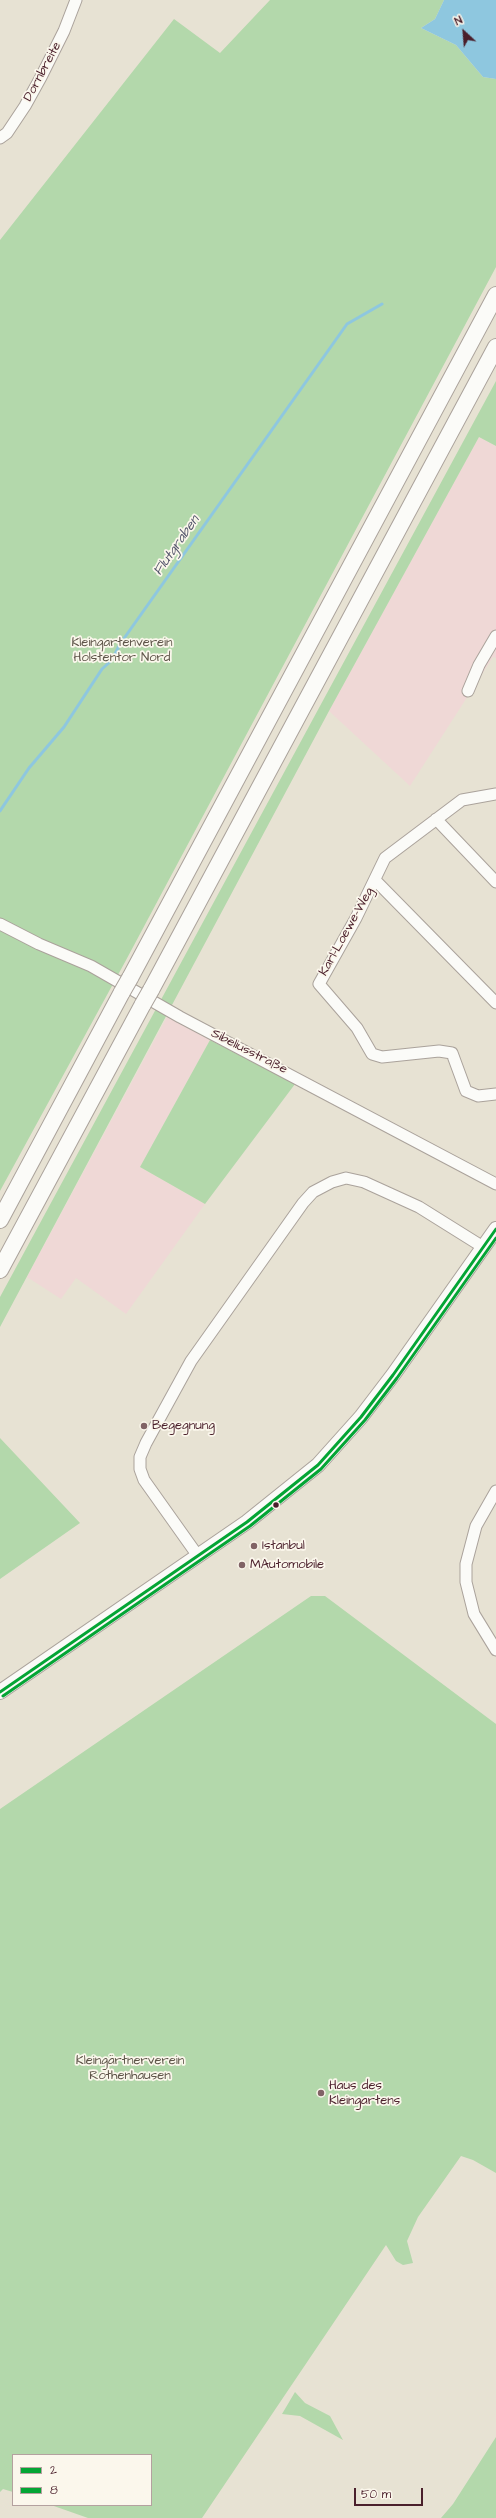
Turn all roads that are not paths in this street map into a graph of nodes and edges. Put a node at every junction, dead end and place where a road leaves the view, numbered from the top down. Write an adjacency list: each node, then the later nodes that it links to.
1 (76, 0): 2 (street, Dornbreite)
2 (0, 138)
3 (496, 295): 15 (highway)
4 (496, 347): 18 (highway)
5 (496, 636): 6 (street)
6 (468, 691)
7 (496, 794): 8 (street, Karl-Loewe-Weg)
8 (436, 819): 9 (street, Karl-Loewe-Weg); 10 (street)
9 (376, 880): 12 (street, Karl-Loewe-Weg); 13 (street, Karl-Loewe-Weg)
10 (496, 882)
11 (0, 924): 14 (street, Sibeliusstraße)
12 (496, 1003)
13 (496, 1094)
14 (496, 1184)
15 (0, 1220)
16 (496, 1229): 17 (main road)
17 (483, 1247): 20 (main road); 20 (street)
18 (0, 1270)
19 (496, 1491): 21 (street)
20 (198, 1556): 22 (main road)
21 (496, 1650)
22 (0, 1692)

